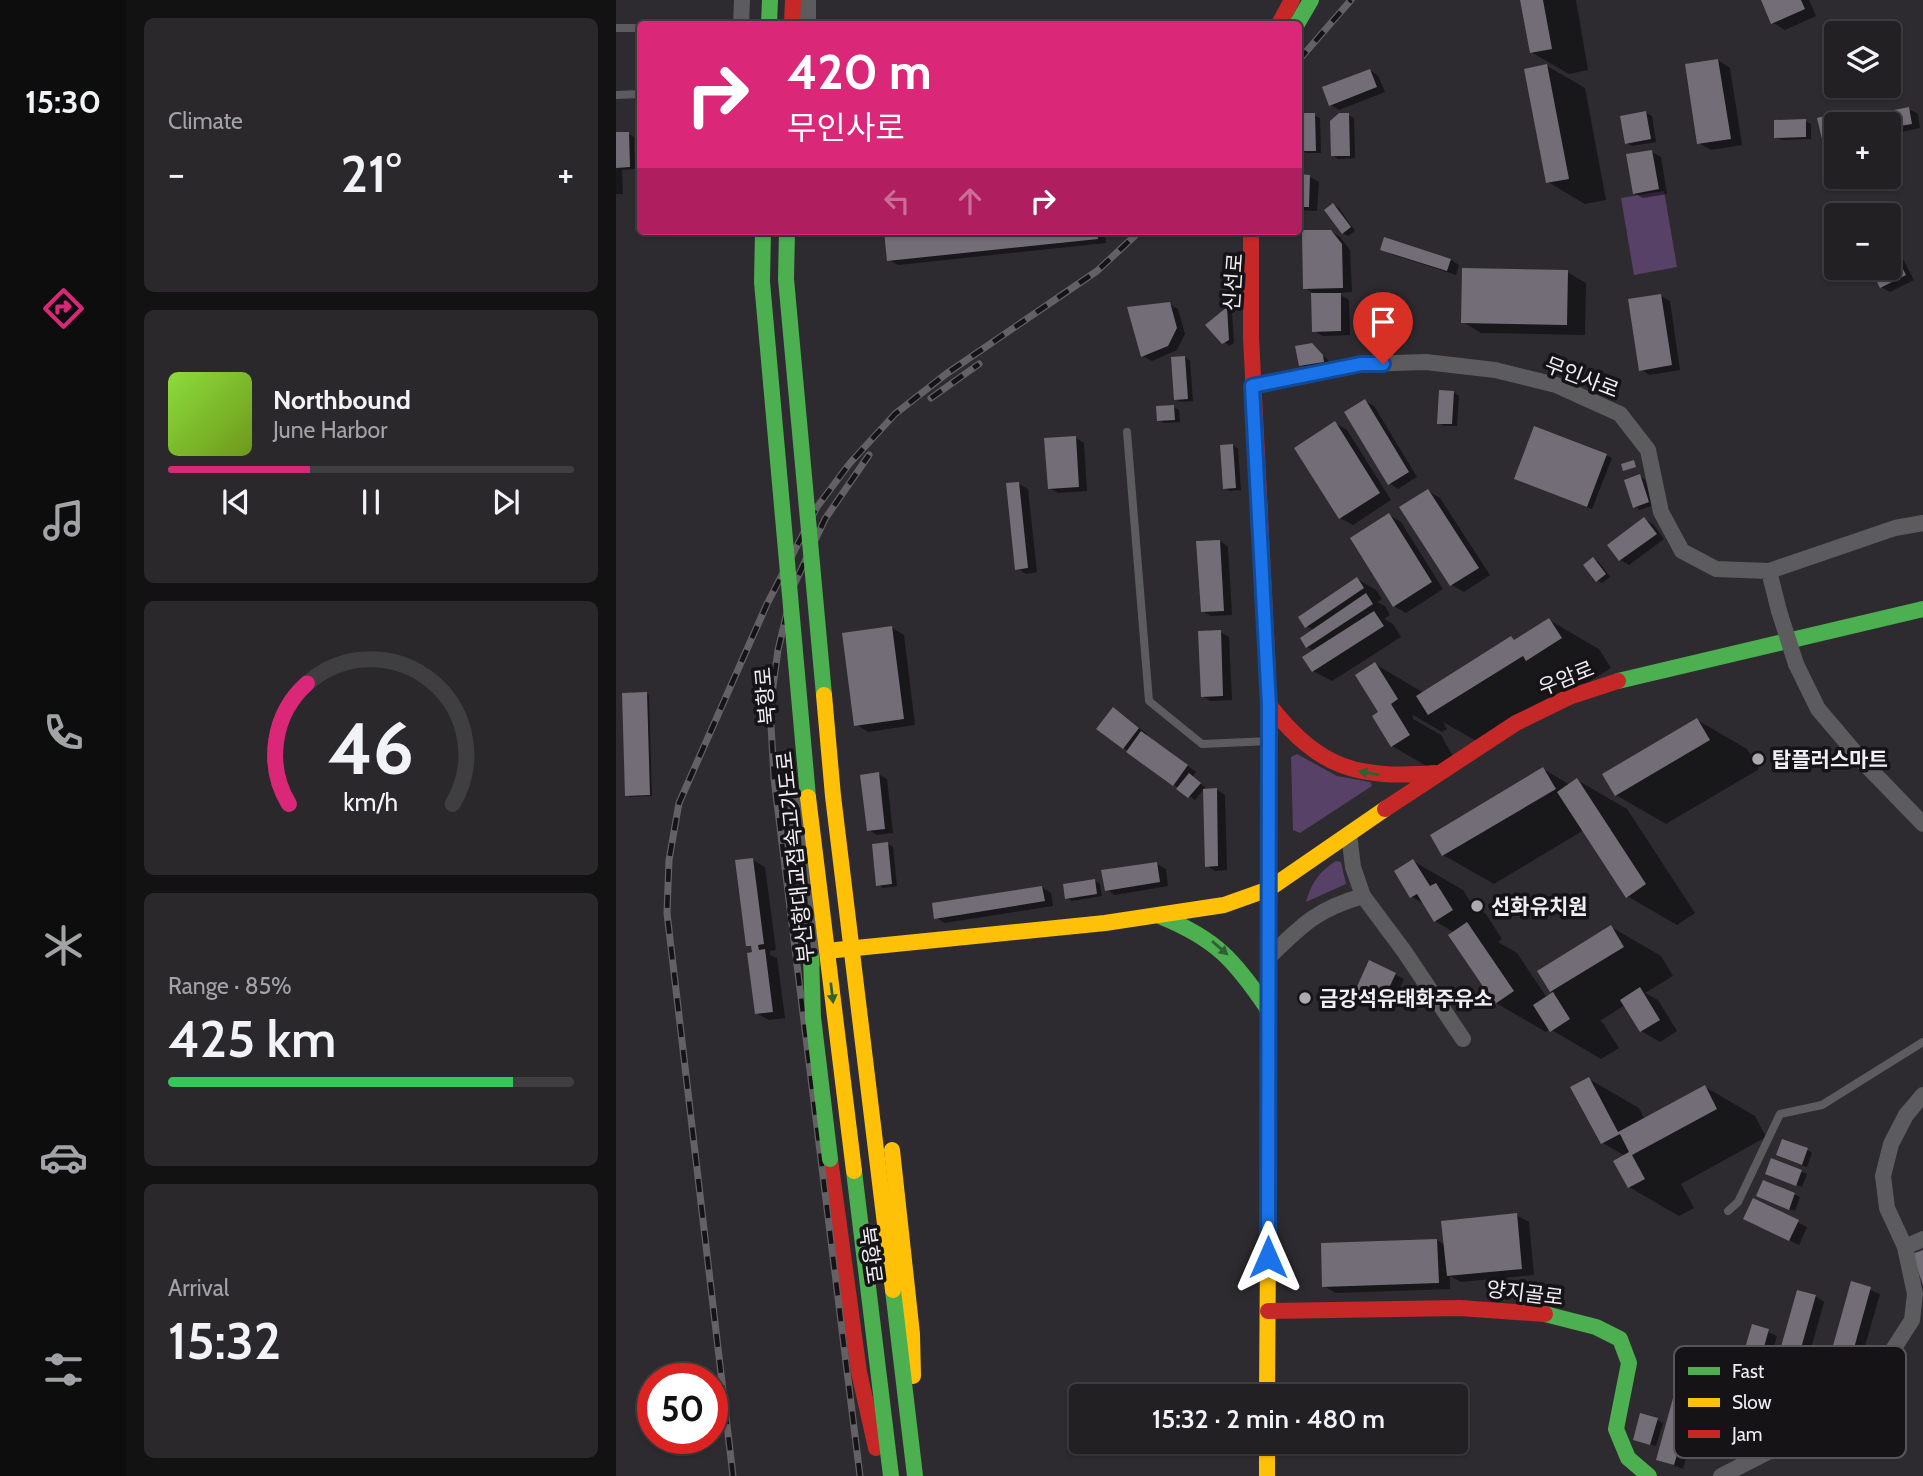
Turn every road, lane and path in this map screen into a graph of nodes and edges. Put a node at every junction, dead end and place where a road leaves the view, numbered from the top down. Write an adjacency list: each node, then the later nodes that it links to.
1 (742, 0): 7 (street)
2 (770, 0): 8 (main road)
3 (793, 0): 9 (main road)
4 (808, 0): 10 (street)
5 (1292, 0): 11 (main road)
6 (1311, 0): 12 (main road)
7 (741, 21)
8 (769, 21)
9 (792, 21)
10 (807, 21)
11 (1281, 21)
12 (1299, 21)
13 (616, 28): 14 (lane)
14 (637, 28)
15 (637, 94): 16 (lane)
16 (616, 95)
17 (749, 235): 40 (street, 북항로)
18 (763, 235): 33 (main road, 부산항대교접속고가도로, bridge)
19 (779, 235): 39 (street, 북항로)
20 (788, 235): 32 (main road, 부산항대교접속고가도로, bridge)
21 (1251, 235): 23 (main road, 신선로)
22 (1257, 235): 23 (main road, 신선로)
23 (1251, 337): 24 (main road, 신선로)
24 (1252, 386): 27 (street, 무인사로); 29 (main road, 신선로)
25 (1126, 432): 30 (lane)
26 (1923, 523): 27 (street, 무인사로)
27 (1769, 571): 34 (street, bridge)
28 (1923, 609): 31 (main road, 우암로)
29 (1269, 706): 30 (main road, 신선로); 31 (main road, one-way to 29)
30 (1270, 741): 36 (main road, 신선로)
31 (1437, 773): 35 (main road, 우암로)
32 (833, 796): 52 (main road, bridge); 57 (main road, 부산항대교접속고가도로, bridge)
33 (809, 804): 53 (main road, bridge); 56 (main road, 부산항대교접속고가도로, one-way to 56, bridge)
34 (1923, 824)
35 (1349, 834): 36 (main road, 우암로); 37 (street)
36 (1269, 889): 38 (main road, 우암로); 41 (main road, 신선로)
37 (1363, 895): 41 (street); 43 (street)
38 (1160, 916): 39 (main road, 우암로); 42 (main road, one-way to 42)
39 (861, 947): 40 (main road, 우암로); 52 (street, 북항로)
40 (810, 952): 53 (street, 북항로)
41 (1269, 957): 42 (main road, 신선로)
42 (1267, 1008): 49 (main road, 신선로)
43 (1463, 1039)
44 (1923, 1042): 46 (lane)
45 (1923, 1095): 48 (street)
46 (1728, 1211)
47 (1923, 1239): 48 (street)
48 (1905, 1247): 50 (street)
49 (1268, 1311): 51 (main road, 신선로); 59 (main road, 양지골로)
50 (1895, 1346)
51 (1267, 1384)
52 (915, 1442)
53 (876, 1448)
54 (1267, 1454): 58 (main road)
55 (1756, 1458): 60 (street)
56 (891, 1476)
57 (915, 1476)
58 (1267, 1476)
59 (1649, 1476)
60 (1721, 1476)

